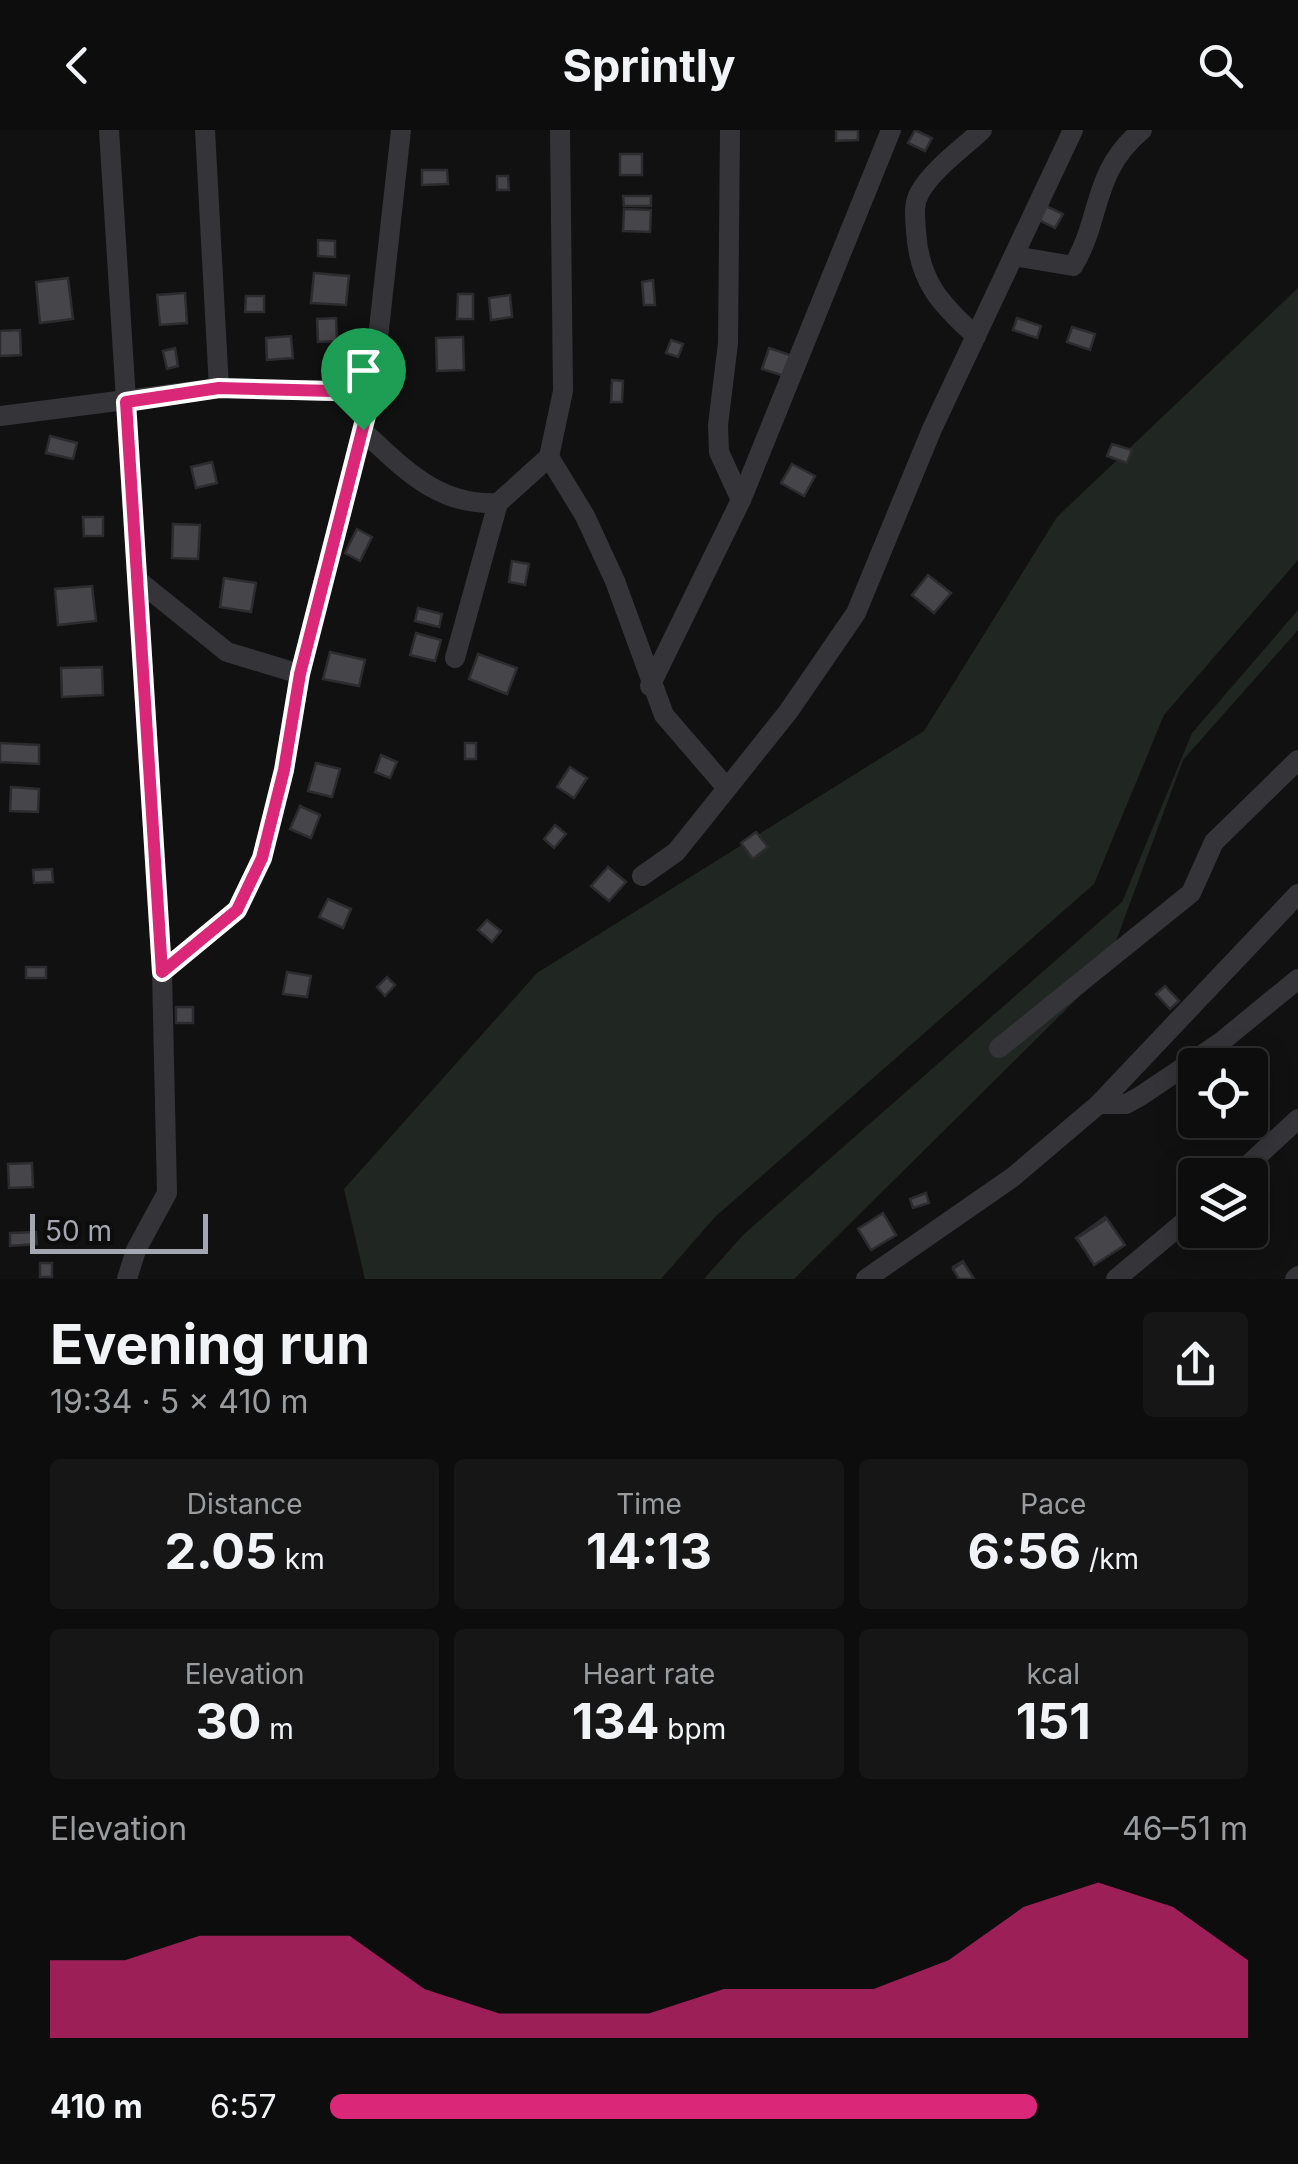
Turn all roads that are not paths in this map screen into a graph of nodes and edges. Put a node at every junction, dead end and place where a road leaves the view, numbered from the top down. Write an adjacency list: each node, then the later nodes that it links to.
1 (109, 130): 14 (street)
2 (205, 130): 12 (street)
3 (401, 130): 13 (street)
4 (560, 130): 17 (street)
5 (730, 130): 18 (street)
6 (891, 130): 18 (street)
7 (982, 130): 11 (street)
8 (1073, 130): 10 (street)
9 (1142, 130): 10 (street)
10 (1014, 256): 11 (street)
11 (976, 336): 25 (street)
12 (219, 388): 13 (street); 14 (street)
13 (372, 392): 16 (street)
14 (126, 402): 15 (street); 20 (street)
15 (0, 416)
16 (363, 430): 19 (street); 22 (street)
17 (548, 457): 19 (street); 23 (street)
18 (741, 500): 23 (street)
19 (498, 504): 21 (street)
20 (140, 582): 22 (street); 28 (street)
21 (455, 658)
22 (300, 674): 28 (street)
23 (650, 686): 25 (street)
24 (1298, 760): 30 (street)
25 (726, 786): 26 (street)
26 (642, 876)
27 (1298, 894): 31 (street)
28 (162, 972): 35 (street)
29 (1298, 979): 31 (street)
30 (999, 1048)
31 (1099, 1104): 36 (street)
32 (1298, 1119): 33 (street)
33 (1256, 1158)
34 (1178, 1227): 37 (street)
35 (127, 1279)
36 (866, 1279)
37 (1116, 1279)

